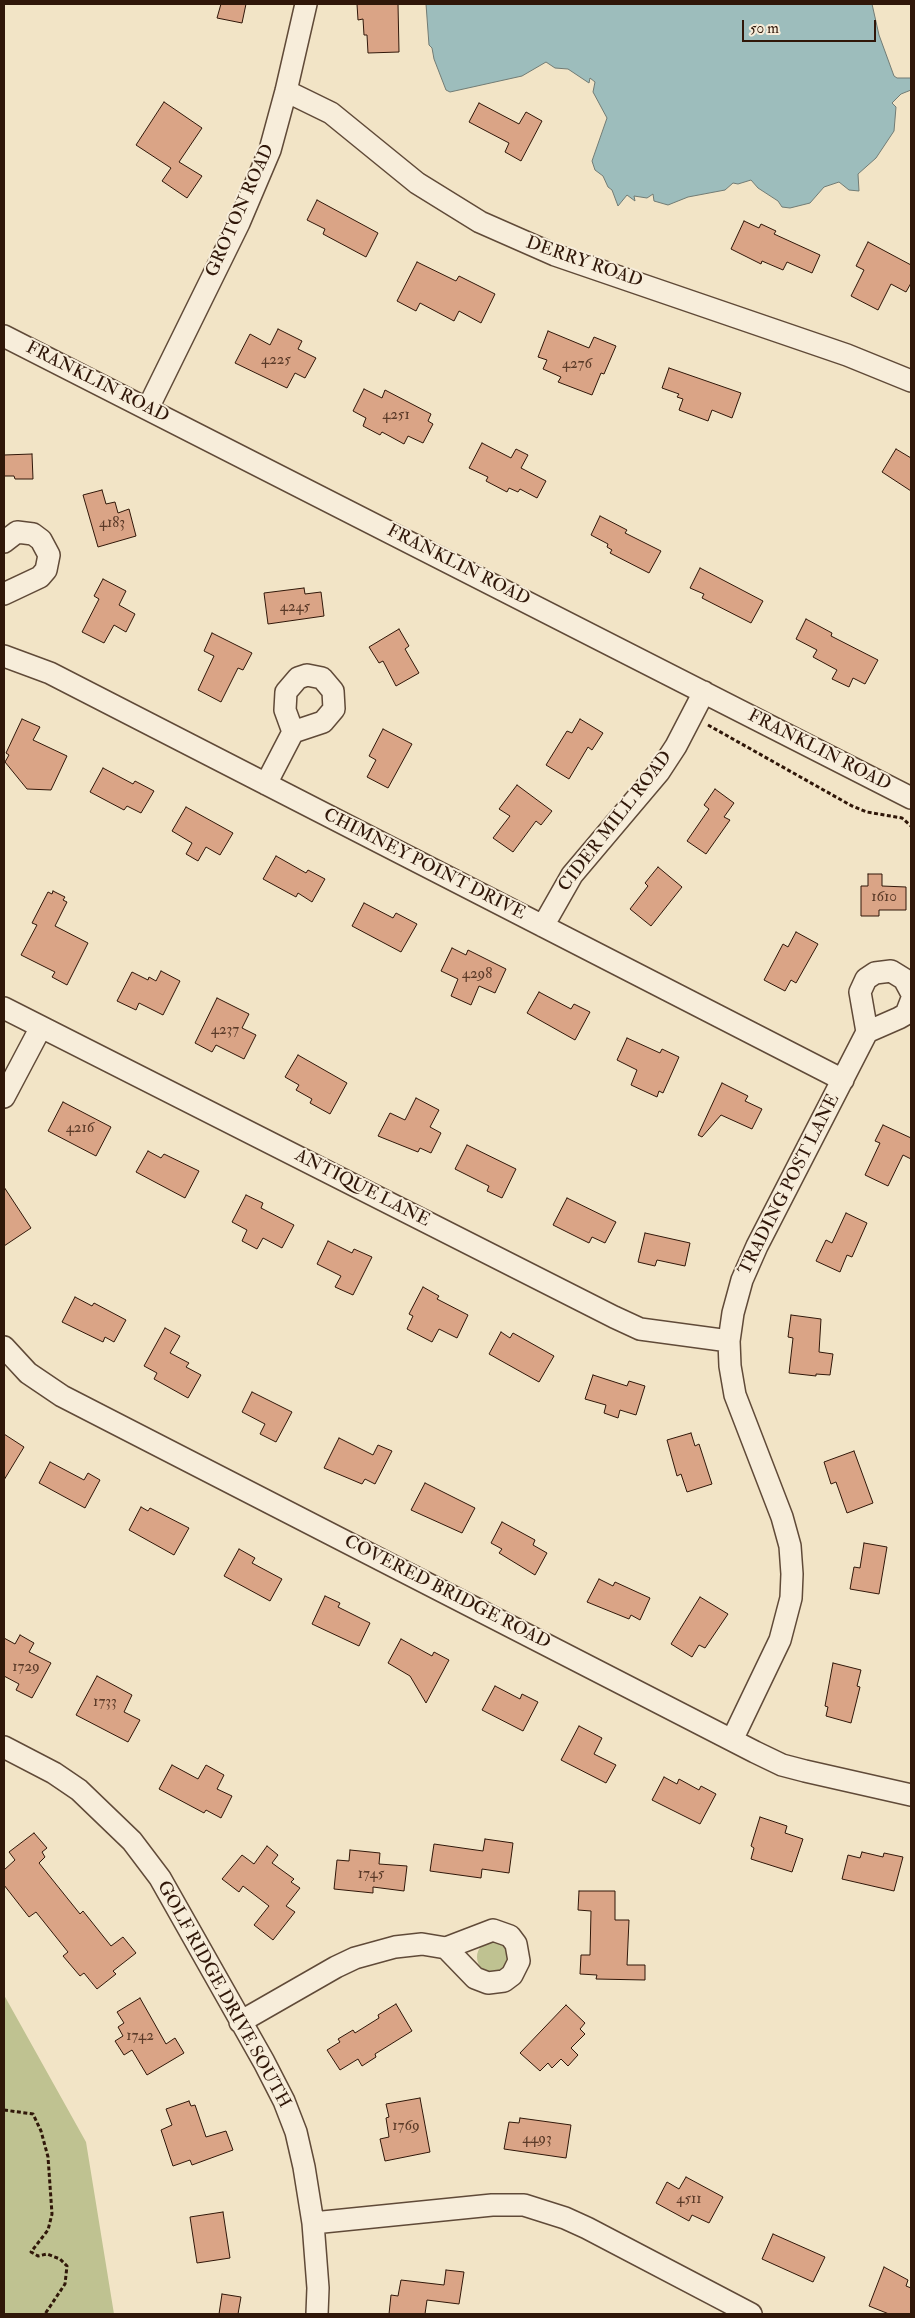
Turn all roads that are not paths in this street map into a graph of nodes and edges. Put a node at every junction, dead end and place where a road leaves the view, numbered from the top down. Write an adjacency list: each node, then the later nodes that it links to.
1 (306, 4): 2 (street, GROTON ROAD)
2 (286, 91): 4 (street, DERRY ROAD); 5 (street, GROTON ROAD)
3 (4, 336): 5 (street, FRANKLIN ROAD)
4 (911, 381)
5 (148, 408): 10 (street, FRANKLIN ROAD)
6 (4, 542): 8 (street)
7 (4, 587): 8 (street)
8 (4, 594)
9 (4, 656): 12 (street, CHIMNEY POINT DRIVE)
10 (704, 692): 13 (street, FRANKLIN ROAD); 14 (street, CIDER MILL ROAD)
11 (292, 732): 12 (street)
12 (266, 784): 14 (street, CHIMNEY POINT DRIVE)
13 (911, 798)
14 (543, 926): 20 (street, CHIMNEY POINT DRIVE)
15 (911, 992): 19 (street)
16 (911, 1001): 19 (street)
17 (4, 1008): 18 (street, ANTIQUE LANE)
18 (41, 1027): 21 (street); 22 (street, ANTIQUE LANE)
19 (868, 1032): 20 (street, TRADING POST LANE)
20 (843, 1080): 22 (street, TRADING POST LANE)
21 (4, 1098)
22 (729, 1340): 24 (street, TRADING POST LANE)
23 (4, 1347): 24 (street, COVERED BRIDGE ROAD)
24 (732, 1740): 26 (street, COVERED BRIDGE ROAD)
25 (4, 1747): 28 (street, GOLF RIDGE DRIVE SOUTH)
26 (911, 1795)
27 (446, 1948): 28 (street)
28 (240, 2022): 29 (street, GOLF RIDGE DRIVE SOUTH)
29 (313, 2223): 30 (street, GOLF RIDGE DRIVE SOUTH); 31 (street)
30 (316, 2314)
31 (751, 2314)

